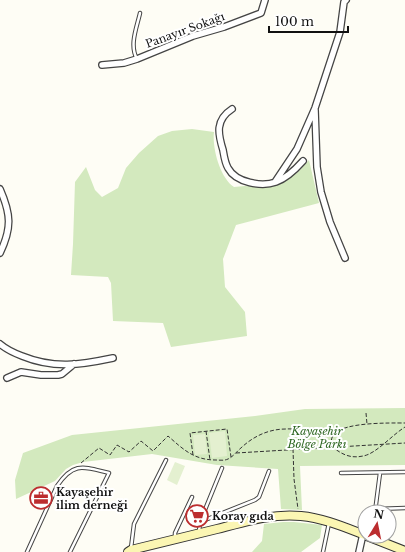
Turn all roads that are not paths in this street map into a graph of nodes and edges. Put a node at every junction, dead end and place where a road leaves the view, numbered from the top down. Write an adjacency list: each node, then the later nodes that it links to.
1 (264, 0): 4 (street, Panayır Sokağı)
2 (346, 0): 6 (street)
3 (140, 13): 4 (lane)
4 (137, 59): 5 (street, Panayır Sokağı)
5 (102, 65)
6 (315, 108): 9 (street); 12 (street)
7 (232, 110): 9 (street)
8 (303, 161): 9 (street)
9 (275, 182)
10 (0, 189): 11 (street)
11 (0, 253)
12 (345, 258)
13 (0, 344): 15 (street)
14 (113, 358): 15 (street)
15 (74, 364): 16 (street)
16 (7, 378)
17 (166, 460): 31 (lane)
18 (222, 468): 25 (lane)
19 (269, 470): 25 (lane)
20 (405, 472): 22 (lane)
21 (341, 473): 22 (lane)
22 (380, 473): 24 (lane)
23 (192, 497): 29 (lane)
24 (376, 504)
25 (200, 522): 28 (lane)
26 (330, 522): 27 (street); 28 (street); 35 (lane)
27 (357, 532)
28 (198, 533): 29 (street)
29 (176, 539): 31 (street)
30 (388, 544): 32 (street)
31 (129, 551)
32 (405, 551)
33 (27, 552): 34 (lane)
34 (70, 552)
35 (323, 552)

